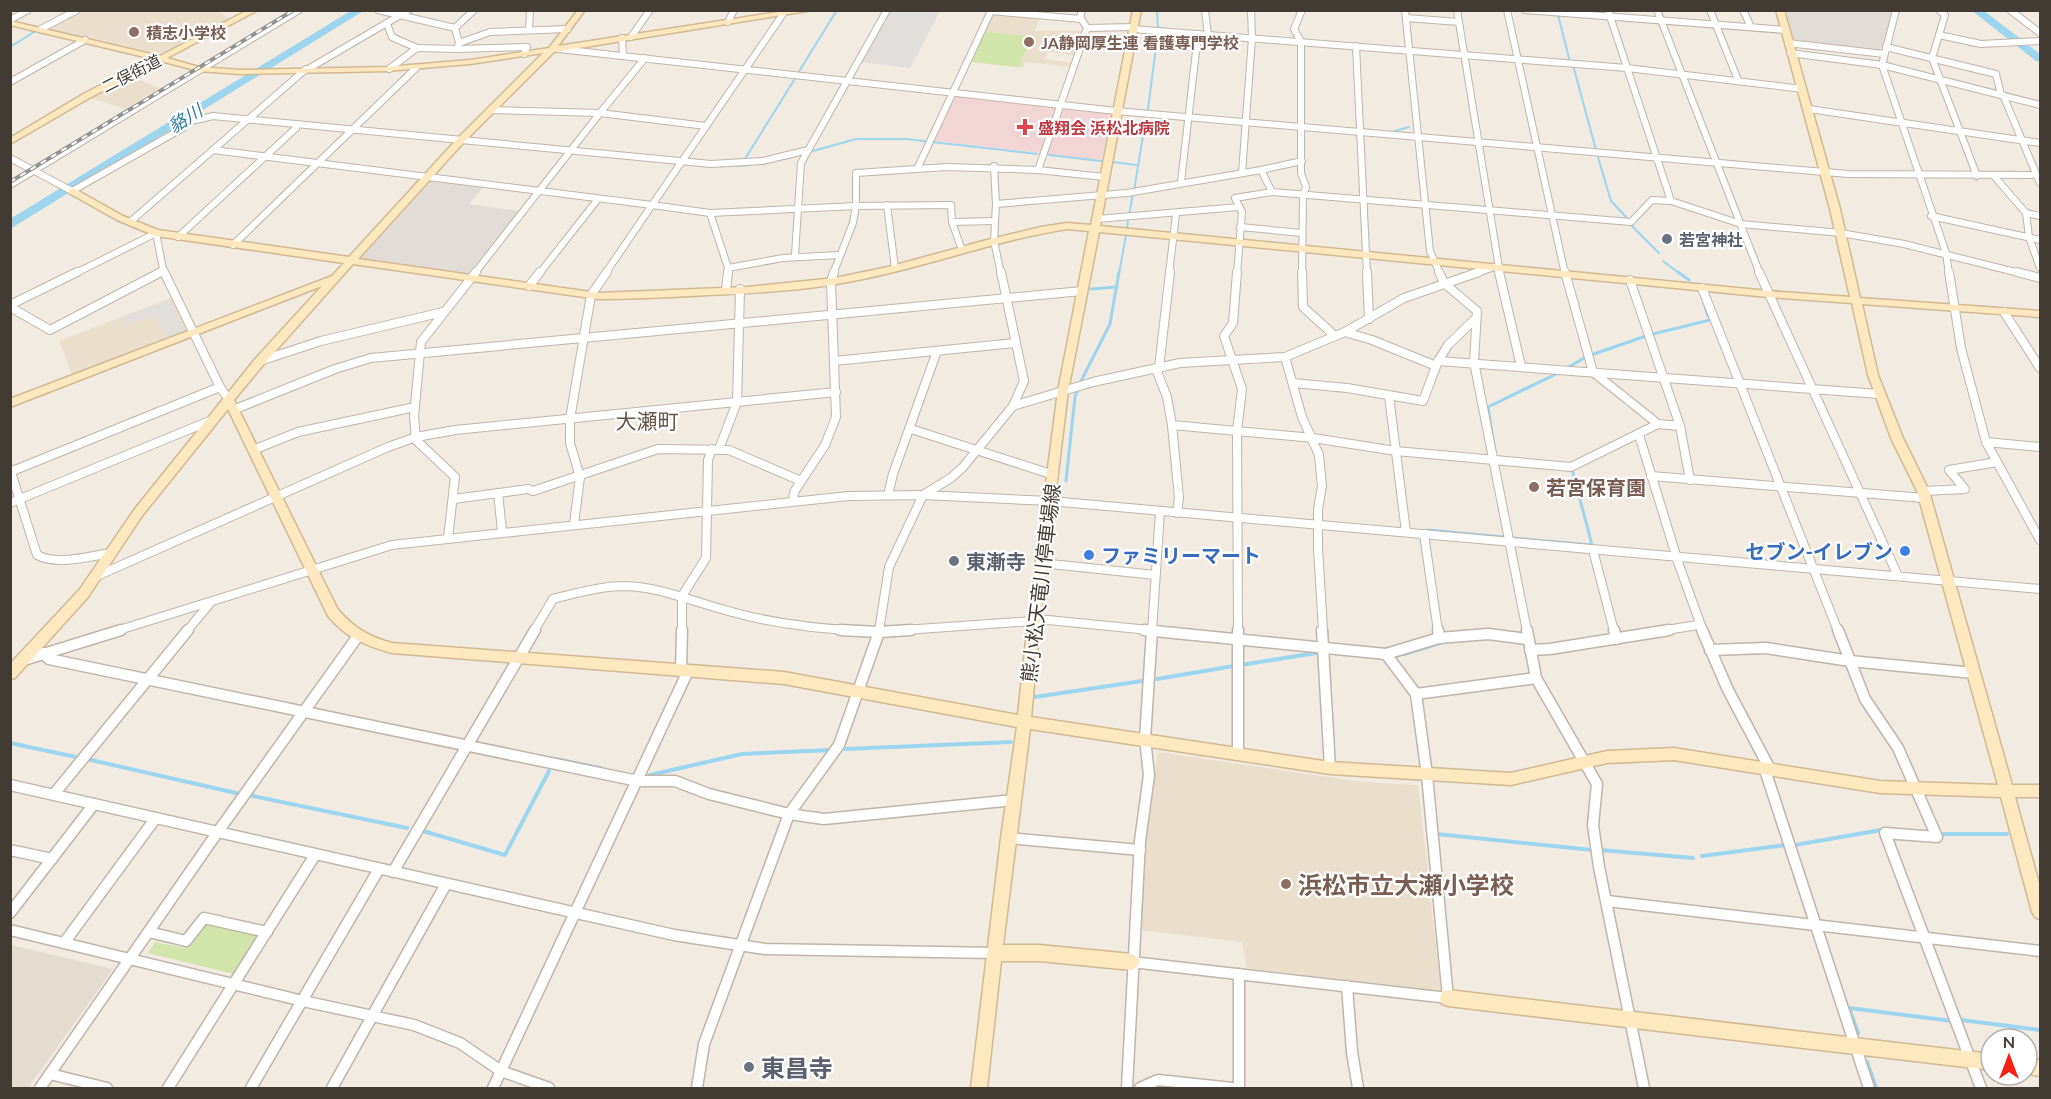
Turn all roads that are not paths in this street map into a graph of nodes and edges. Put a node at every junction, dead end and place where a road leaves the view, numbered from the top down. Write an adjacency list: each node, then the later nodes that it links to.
1 (28, 10): 37 (street)
2 (77, 10): 47 (street)
3 (255, 10): 71 (street, 二俣街道)
4 (299, 10): 81 (street)
5 (378, 10): 34 (street)
6 (409, 10): 34 (street)
7 (474, 10): 44 (street)
8 (530, 10): 48 (street)
9 (582, 10): 49 (street)
10 (650, 10): 55 (street)
11 (734, 10): 39 (street)
12 (810, 10): 32 (street)
13 (887, 10): 85 (street)
14 (1082, 10): 36 (street)
15 (1137, 10): 46 (street, 熊小松天竜川停車場線)
16 (1205, 10): 54 (street)
17 (1251, 10): 56 (street)
18 (1302, 10): 59 (street)
19 (1405, 10): 35 (street)
20 (1457, 10): 40 (street)
21 (1507, 10): 74 (street)
22 (1525, 10): 31 (street)
23 (1657, 10): 38 (street)
24 (1710, 10): 42 (street)
25 (1743, 10): 43 (street)
26 (1780, 10): 50 (street)
27 (1896, 10): 62 (street)
28 (1939, 10): 53 (street)
29 (2010, 10): 51 (street)
30 (990, 11): 36 (street); 88 (street)
31 (1558, 12): 33 (street)
32 (783, 14): 39 (street); 80 (street)
33 (1609, 14): 38 (street); 77 (street)
34 (399, 16): 41 (street); 44 (street)
35 (1406, 18): 40 (street); 66 (street)
36 (1081, 19): 45 (street)
37 (10, 21): 47 (street)
38 (1662, 21): 42 (street); 82 (street)
39 (728, 22): 55 (street)
40 (1459, 22): 69 (street)
41 (387, 24): 63 (street); 78 (street)
42 (1714, 25): 43 (street); 84 (street)
43 (1751, 27): 50 (street)
44 (455, 28): 60 (street)
45 (1087, 28): 46 (street); 90 (street)
46 (1133, 28): 52 (street); 94 (street, 熊小松天竜川停車場線)
47 (41, 29): 57 (street)
48 (528, 29): 49 (street); 60 (street)
49 (568, 29): 65 (street)
50 (1785, 30): 64 (street)
51 (2040, 33)
52 (1198, 34): 54 (street); 96 (street)
53 (1939, 34): 58 (street); 73 (street)
54 (1208, 35): 56 (street)
55 (627, 37): 65 (street); 70 (street)
56 (1252, 38): 59 (street); 98 (street)
57 (85, 40): 71 (street); 86 (street)
58 (2040, 40)
59 (1301, 42): 61 (street); 101 (street)
60 (458, 46): 63 (street); 67 (street)
61 (1356, 46): 66 (street); 105 (street)
62 (1886, 47): 68 (street); 73 (street)
63 (417, 48): 79 (street)
64 (1789, 48): 68 (street); 75 (street); 87 (street)
65 (555, 49): 67 (street); 70 (street); 93 (street)
66 (1408, 51): 69 (street); 106 (street)
67 (524, 54): 76 (street)
68 (1884, 54): 75 (street)
69 (1464, 55): 74 (street); 110 (street)
70 (623, 56): 72 (street)
71 (160, 58): 81 (street); 109 (street, 二俣街道)
72 (645, 58): 80 (street); 95 (street)
73 (1932, 58): 83 (street); 89 (street)
74 (1518, 59): 77 (street); 112 (street)
75 (1882, 65): 83 (street); 99 (street)
76 (416, 68): 79 (street); 103 (street)
77 (1627, 68): 82 (street); 118 (street)
78 (307, 69): 79 (street); 81 (street); 97 (street)
79 (389, 69)
80 (744, 69): 85 (street); 100 (street)
81 (202, 70): 126 (street)
82 (1682, 73): 84 (street); 122 (street)
83 (1938, 79): 89 (street); 104 (street)
84 (1738, 80): 87 (street)
85 (848, 81): 88 (street); 114 (street)
86 (10, 82)
87 (1803, 89): 92 (street)
88 (954, 93): 90 (street); 124 (street)
89 (2002, 95): 91 (street); 108 (street)
90 (1061, 105): 94 (street); 125 (street)
91 (2040, 105)
92 (1809, 109): 99 (street); 128 (street)
93 (490, 110): 95 (street); 107 (street)
94 (1116, 111): 96 (street); 135 (street, 熊小松天竜川停車場線)
95 (600, 113): 100 (street); 115 (street)
96 (1188, 117): 98 (street); 136 (street)
97 (248, 120): 103 (street); 113 (street); 139 (street)
98 (1245, 122): 101 (street); 129 (street)
99 (1901, 123): 104 (street); 131 (street)
100 (706, 126): 119 (street)
101 (1302, 127): 105 (street); 120 (street)
102 (296, 128): 116 (street)
103 (352, 129): 107 (street); 121 (street)
104 (1959, 131): 108 (street); 132 (street)
105 (1361, 132): 106 (street); 144 (street)
106 (1418, 137): 110 (street); 148 (street)
107 (461, 140): 115 (street); 134 (street)
108 (2022, 140): 111 (street); 130 (street)
109 (10, 142)
110 (1479, 142): 112 (street); 154 (street)
111 (2040, 143)
112 (1537, 148): 118 (street); 158 (street)
113 (213, 150): 116 (street); 162 (street)
114 (808, 150): 119 (street); 153 (street)
115 (571, 151): 119 (street); 140 (street)
116 (265, 156): 121 (street); 171 (street)
117 (10, 158): 126 (street)
118 (1656, 158): 122 (street); 146 (street)
119 (682, 161): 149 (street)
120 (1302, 161): 127 (street); 142 (street)
121 (318, 163): 134 (street); 176 (street)
122 (1716, 163): 128 (street); 165 (street)
123 (993, 166): 124 (street); 125 (street); 147 (street)
124 (918, 167): 151 (street)
125 (1038, 170): 135 (street)
126 (34, 171): 138 (street); 139 (street)
127 (1261, 171): 129 (street); 141 (street)
128 (1826, 172): 131 (street); 169 (street)
129 (1242, 173): 136 (street)
130 (2038, 175): 133 (street); 137 (street)
131 (1918, 176): 132 (street); 159 (street)
132 (1977, 176): 133 (street)
133 (1994, 176): 156 (street)
134 (428, 177): 140 (street); 184 (street)
135 (1104, 177): 143 (street, 熊小松天竜川停車場線)
136 (1181, 182): 143 (street)
137 (2040, 183)
138 (10, 185)
139 (68, 190): 162 (street)
140 (540, 191): 145 (street); 193 (street)
141 (1272, 192): 142 (street); 152 (street)
142 (1304, 193): 144 (street); 168 (street)
143 (1100, 196): 147 (street); 164 (street, 熊小松天竜川停車場線)
144 (1364, 198): 148 (street); 182 (street)
145 (598, 199): 149 (street); 197 (street)
146 (1671, 201): 158 (street); 165 (street)
147 (996, 204): 161 (street)
148 (1425, 204): 154 (street); 183 (street)
149 (652, 205): 155 (street); 203 (street)
150 (887, 205): 151 (street); 163 (street); 187 (street)
151 (856, 206): 153 (street); 181 (street)
152 (1239, 207): 157 (street); 166 (street)
153 (799, 208): 155 (street); 180 (street)
154 (1489, 209): 158 (street); 185 (street)
155 (710, 213): 186 (street)
156 (2026, 213): 160 (street); 172 (street)
157 (1176, 214): 164 (street); 170 (street)
158 (1551, 216): 190 (street)
159 (1931, 216): 172 (street); 179 (street)
160 (2040, 216)
161 (995, 221): 163 (street); 174 (street)
162 (130, 222): 167 (street)
163 (952, 222): 178 (street)
164 (1095, 224): 170 (street); 174 (street); 201 (street, 熊小松天竜川停車場線)
165 (1741, 224): 169 (street); 202 (street)
166 (1240, 227): 168 (street); 175 (street)
167 (156, 233): 171 (street); 189 (street); 206 (street)
168 (1302, 233): 177 (street)
169 (1841, 234): 179 (street); 205 (street)
170 (1174, 236): 175 (street); 229 (street)
171 (178, 237): 176 (street)
172 (2029, 237): 173 (street); 188 (street)
173 (2040, 240)
174 (994, 241): 178 (street); 204 (street)
175 (1239, 242): 177 (street); 223 (street)
176 (232, 245): 184 (street)
177 (1301, 249): 182 (street); 217 (street)
178 (962, 250): 187 (street)
179 (1946, 253): 192 (street); 207 (street)
180 (795, 255): 181 (street); 186 (street)
181 (839, 255): 195 (street)
182 (1366, 255): 183 (street); 213 (street)
183 (1434, 261): 185 (street); 196 (street)
184 (350, 262): 191 (street); 193 (street)
185 (1498, 267): 190 (street); 196 (street); 228 (street)
186 (728, 268): 200 (street)
187 (895, 268): 195 (street)
188 (2040, 268)
189 (164, 271): 206 (street); 215 (street)
190 (1565, 274): 194 (street); 231 (street)
191 (336, 278): 215 (street); 225 (street)
192 (2040, 278)
193 (470, 279): 197 (street); 208 (street)
194 (1630, 280): 198 (street); 232 (street)
195 (831, 282): 199 (street); 210 (street)
196 (1444, 283): 212 (street); 213 (street)
197 (529, 286): 203 (street)
198 (1702, 288): 202 (street); 234 (street)
199 (740, 289): 200 (street); 214 (street)
200 (726, 290): 203 (street)
201 (1082, 291): 204 (street); 237 (street, 熊小松天竜川停車場線)
202 (1768, 294): 205 (street); 236 (street)
203 (591, 295): 218 (street)
204 (1006, 299): 210 (street); 219 (street)
205 (1857, 302): 207 (street); 239 (street)
206 (10, 306)
207 (1954, 308): 209 (street); 256 (street)
208 (444, 311): 221 (street); 225 (street)
209 (2004, 312): 211 (street); 230 (street)
210 (831, 314): 214 (street); 224 (street)
211 (2040, 314)
212 (1476, 318): 226 (street); 227 (street)
213 (1369, 319): 216 (street)
214 (740, 323): 218 (street); 241 (street)
215 (194, 331): 235 (street); 242 (street)
216 (1345, 333): 217 (street); 227 (street)
217 (1335, 336): 222 (street)
218 (583, 338): 221 (street); 246 (street)
219 (1015, 343): 220 (street); 244 (street)
220 (937, 351): 224 (street); 251 (street)
221 (420, 353): 243 (street); 245 (street)
222 (1285, 357): 223 (street); 233 (street)
223 (1233, 359): 229 (street); 252 (street)
224 (834, 361): 238 (street)
225 (260, 362): 243 (street)
226 (1474, 362): 227 (street); 228 (street); 262 (street)
227 (1437, 364): 240 (street)
228 (1521, 366): 231 (street)
229 (1158, 368): 237 (street); 249 (street)
230 (2040, 368)
231 (1593, 372): 232 (street); 248 (street)
232 (1664, 378): 234 (street); 250 (street)
233 (1293, 383): 240 (street); 255 (street)
234 (1738, 383): 236 (street); 270 (street)
235 (220, 387): 243 (street); 264 (street)
236 (1812, 389): 239 (street); 272 (street)
237 (1064, 391): 244 (street); 265 (street, 熊小松天竜川停車場線)
238 (836, 392): 241 (street); 269 (street)
239 (1879, 394): 275 (street)
240 (1389, 396): 261 (street)
241 (737, 402): 246 (street); 258 (street)
242 (10, 403)
243 (231, 405): 247 (street); 259 (street)
244 (1013, 406): 260 (street)
245 (415, 407): 254 (street); 259 (street)
246 (570, 419): 254 (street); 267 (street)
247 (212, 420): 278 (street); 294 (street)
248 (1658, 424): 250 (street); 253 (street)
249 (1172, 425): 252 (street); 283 (street)
250 (1680, 426): 268 (street)
251 (911, 429): 260 (street); 273 (street)
252 (1237, 431): 255 (street); 284 (street)
253 (1639, 435): 262 (street); 266 (street)
254 (416, 437): 276 (street); 277 (street)
255 (1313, 438): 261 (street); 286 (street)
256 (1986, 442): 257 (street); 263 (street)
257 (2040, 447)
258 (716, 449): 267 (street); 269 (street); 281 (street)
259 (253, 450): 276 (street)
260 (975, 451): 265 (street); 274 (street)
261 (1396, 451): 262 (street); 288 (street)
262 (1494, 460): 292 (street)
263 (1997, 462): 275 (street); 291 (street)
264 (11, 471): 278 (street)
265 (1054, 475): 280 (street, 熊小松天竜川停車場線)
266 (1652, 476): 268 (street); 295 (street)
267 (580, 477): 271 (street); 285 (street)
268 (1690, 480): 270 (street)
269 (801, 481): 279 (street)
270 (1780, 487): 272 (street); 297 (street)
271 (498, 493): 277 (street); 287 (street)
272 (1859, 493): 275 (street); 301 (street)
273 (888, 495): 274 (street); 279 (street)
274 (923, 495): 280 (street); 308 (street)
275 (1923, 495): 302 (street)
276 (275, 496): 298 (street); 300 (street)
277 (454, 499): 290 (street)
278 (15, 501): 294 (street)
279 (793, 501): 281 (street)
280 (1050, 501): 282 (street); 296 (street, 熊小松天竜川停車場線)
281 (709, 510): 285 (street); 304 (street)
282 (1160, 512): 283 (street); 299 (street)
283 (1177, 513): 284 (street)
284 (1237, 517): 286 (street); 314 (street)
285 (574, 524): 287 (street)
286 (1317, 525): 288 (street); 315 (street)
287 (502, 531): 290 (street)
288 (1406, 532): 289 (street)
289 (1424, 534): 292 (street); 311 (street)
290 (448, 538): 298 (street)
291 (2040, 540)
292 (1509, 542): 293 (street); 312 (street)
293 (1593, 550): 295 (street); 313 (street)
294 (112, 553): 300 (street)
295 (1677, 556): 297 (street); 307 (street)
296 (1041, 563): 299 (street); 306 (street, 熊小松天竜川停車場線)
297 (1813, 568): 301 (street); 322 (street)
298 (310, 570): 305 (street); 310 (street)
299 (1155, 575): 309 (street)
300 (97, 576): 321 (street)
301 (1898, 576): 302 (street)
302 (1948, 580): 303 (street); 325 (street)
303 (2040, 590)
304 (681, 596): 308 (street); 320 (street); 324 (street)
305 (212, 601): 318 (street); 328 (street)
306 (1034, 621): 308 (street); 309 (street); 332 (street, 熊小松天竜川停車場線)
307 (1698, 625): 313 (street); 317 (street)
308 (879, 632): 329 (street)
309 (1152, 632): 314 (street); 333 (street)
310 (358, 636): 320 (street); 331 (street)
311 (1438, 638): 312 (street); 319 (street)
312 (1527, 639): 316 (street)
313 (1616, 639): 316 (street)
314 (1238, 640): 315 (street); 335 (street)
315 (1324, 648): 319 (street); 337 (street)
316 (1530, 650): 327 (street)
317 (1710, 650): 322 (street); 338 (street)
318 (43, 653): 321 (street); 328 (street)
319 (1386, 654): 330 (street)
320 (517, 659): 324 (street); 334 (street)
321 (24, 660): 323 (street); 326 (street)
322 (1850, 661): 325 (street); 342 (street)
323 (10, 664)
324 (685, 671): 329 (street); 340 (street)
325 (1974, 673): 343 (street)
326 (10, 674)
327 (1536, 678): 330 (street); 336 (street)
328 (147, 680): 331 (street); 345 (street)
329 (857, 690): 332 (street); 348 (street)
330 (1416, 694): 339 (street)
331 (304, 712): 334 (street); 350 (street)
332 (1024, 722): 333 (street); 346 (street, 熊小松天竜川停車場線)
333 (1145, 739): 335 (street); 353 (street)
334 (467, 745): 340 (street); 357 (street)
335 (1238, 754): 337 (street)
336 (1583, 761): 338 (street); 339 (street); 359 (street)
337 (1330, 768): 339 (street)
338 (1768, 771): 342 (street); 363 (street)
339 (1427, 775): 377 (street)
340 (638, 781): 348 (street); 362 (street)
341 (10, 785): 345 (street)
342 (1918, 789): 343 (street); 367 (street)
343 (2008, 791): 344 (street); 361 (street)
344 (2040, 791)
345 (54, 794): 347 (street)
346 (1014, 800): 348 (street); 351 (street, 熊小松天竜川停車場線)
347 (94, 804): 349 (street); 355 (street)
348 (789, 814): 369 (street)
349 (155, 819): 350 (street); 368 (street)
350 (217, 833): 354 (street); 365 (street)
351 (1008, 838): 353 (street); 371 (street, 熊小松天竜川停車場線)
352 (10, 850): 355 (street)
353 (1140, 850): 373 (street)
354 (315, 855): 356 (street); 366 (street)
355 (52, 859): 360 (street)
356 (380, 869): 357 (street); 378 (street)
357 (393, 872): 358 (street)
358 (446, 884): 362 (street); 379 (street)
359 (1607, 901): 363 (street); 380 (street)
360 (10, 912)
361 (2040, 912)
362 (574, 913): 369 (street); 384 (street)
363 (1816, 925): 367 (street); 381 (street)
364 (10, 930): 368 (street)
365 (148, 932): 366 (street); 372 (street)
366 (267, 932): 375 (street)
367 (1925, 938): 370 (street); 382 (street)
368 (64, 943): 372 (street)
369 (741, 946): 371 (street); 393 (street)
370 (2040, 951)
371 (994, 953): 373 (street); 394 (street, 熊小松天竜川停車場線)
372 (130, 958): 375 (street); 385 (street)
373 (1132, 962): 374 (street); 395 (street)
374 (1239, 974): 376 (street); 398 (street)
375 (234, 984): 378 (street); 389 (street)
376 (1347, 986): 377 (street); 399 (street)
377 (1448, 998): 380 (street)
378 (303, 1001): 379 (street); 390 (street)
379 (371, 1017): 384 (street); 391 (street)
380 (1629, 1021): 381 (street); 400 (street)
381 (1854, 1046): 382 (street); 401 (street)
382 (1971, 1059): 383 (street); 402 (street)
383 (1979, 1060)
384 (501, 1071): 386 (street); 392 (street)
385 (50, 1074): 387 (street); 388 (street)
386 (544, 1088)
387 (40, 1089)
388 (107, 1089)
389 (168, 1089)
390 (250, 1089)
391 (332, 1089)
392 (493, 1089)
393 (698, 1089)
394 (979, 1089)
395 (1127, 1089)
396 (1140, 1089): 397 (street)
397 (1232, 1089)
398 (1239, 1089)
399 (1358, 1089)
400 (1644, 1089)
401 (1869, 1089)
402 (1981, 1089)

